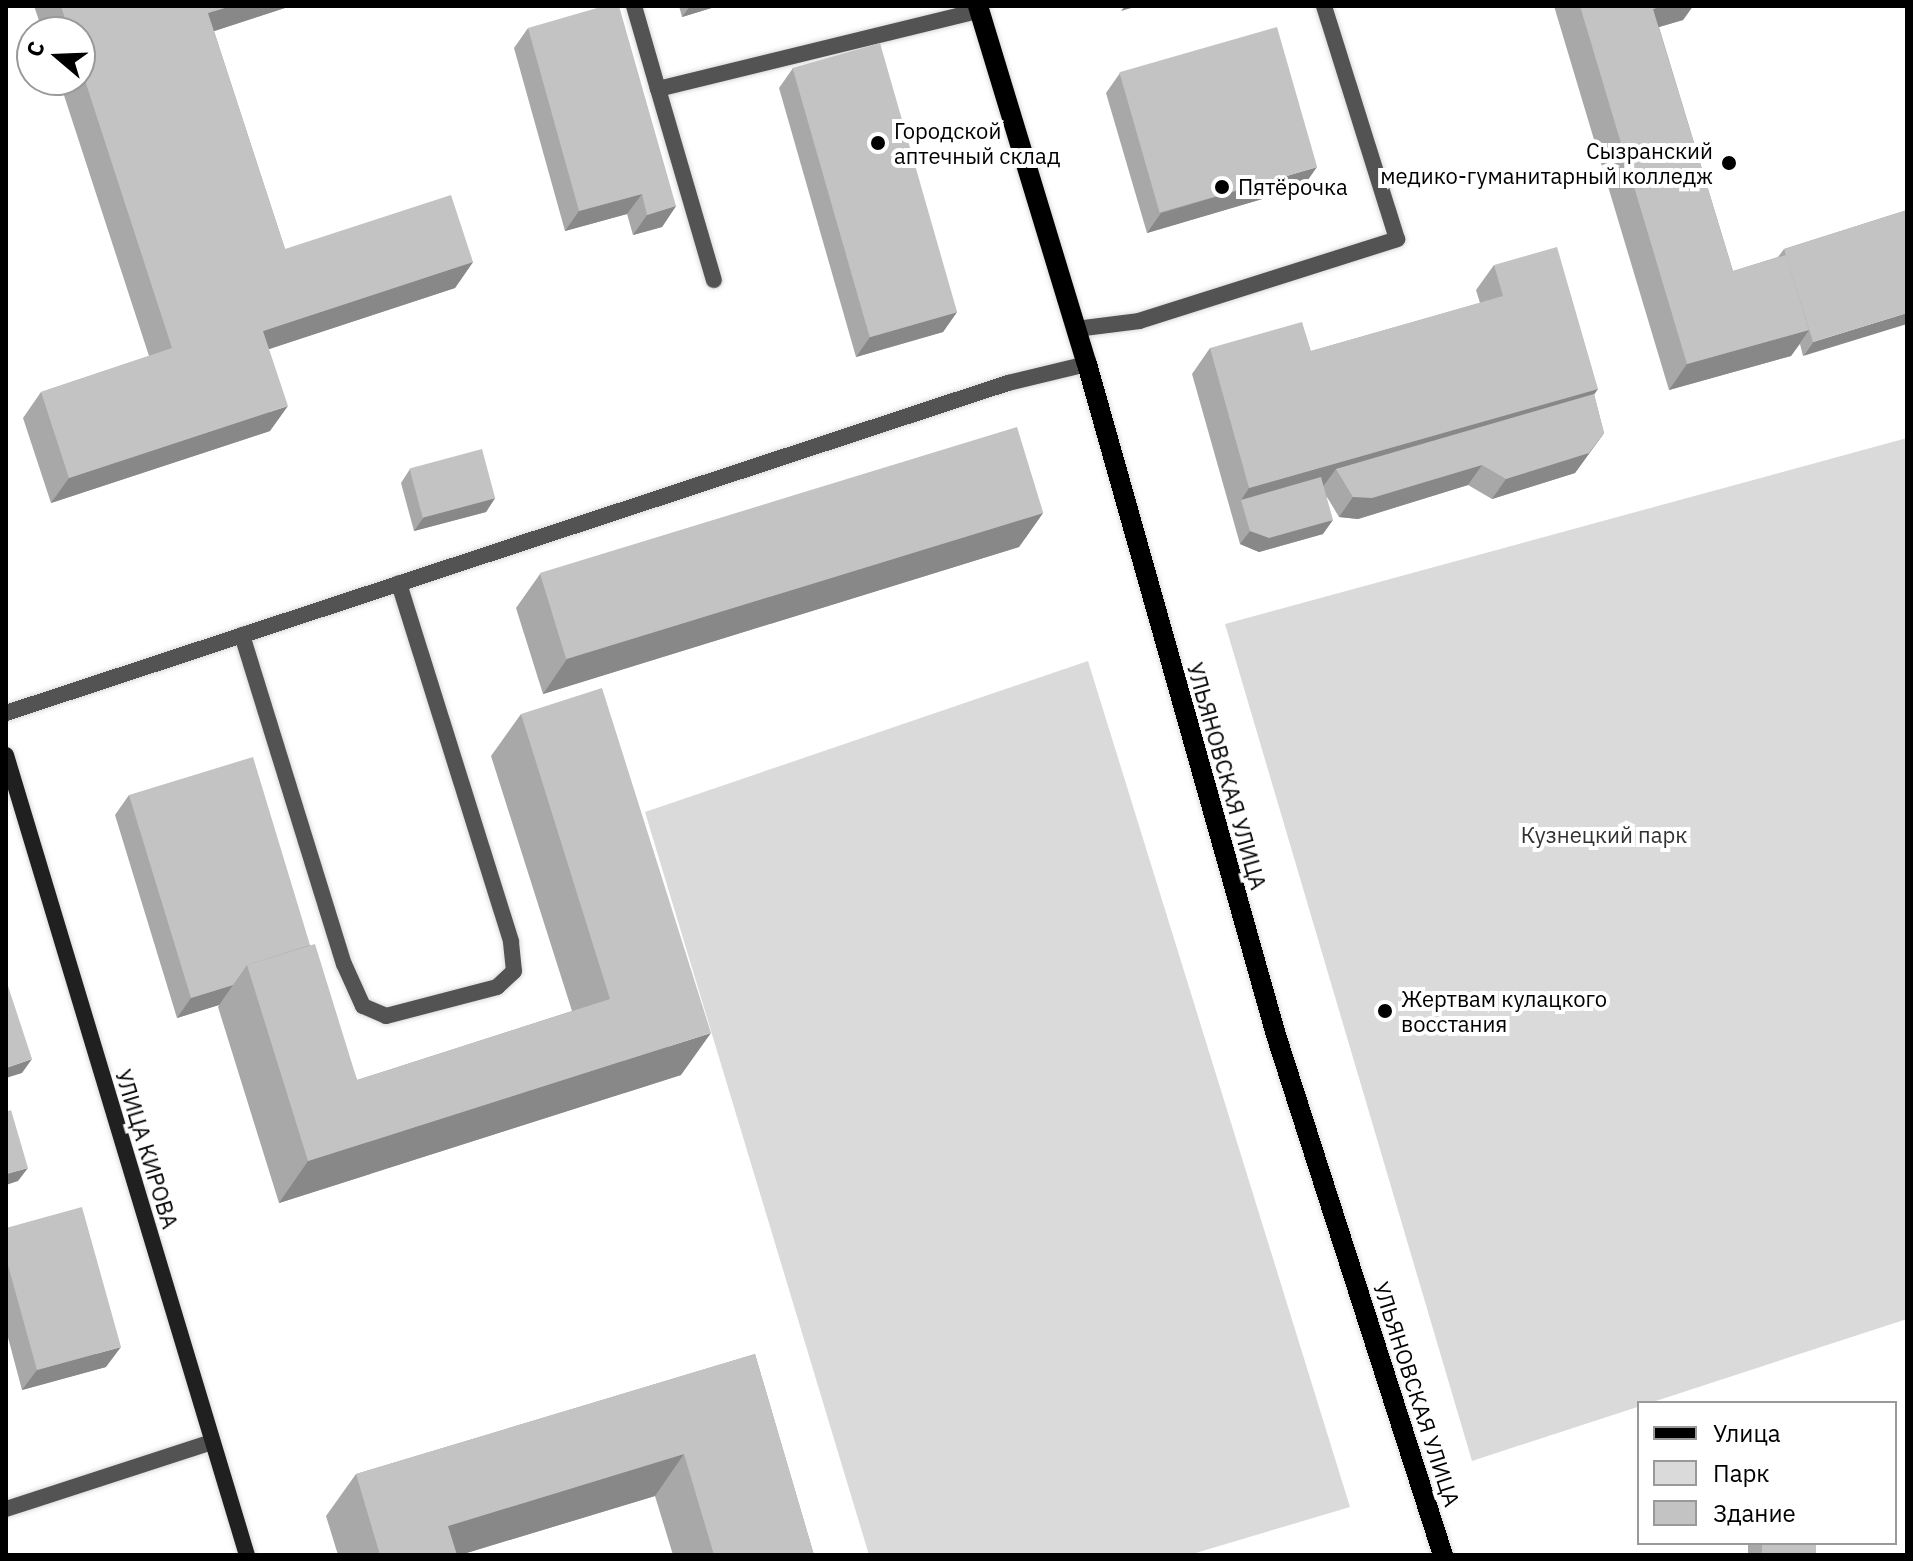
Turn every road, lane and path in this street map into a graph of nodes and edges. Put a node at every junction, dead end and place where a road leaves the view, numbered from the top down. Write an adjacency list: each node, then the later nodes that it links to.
1 (634, 6): 4 (street)
2 (1324, 6): 6 (street)
3 (979, 8): 4 (street); 6 (main road, УЛЬЯНОВСКАЯ УЛИЦА)
4 (658, 89): 5 (street)
5 (714, 280)
6 (1076, 329): 7 (main road, УЛЬЯНОВСКАЯ УЛИЦА)
7 (1087, 364): 8 (street); 15 (main road, УЛЬЯНОВСКАЯ УЛИЦА)
8 (399, 583): 9 (street); 9 (street)
9 (242, 635): 10 (street)
10 (6, 713)
11 (6, 755): 12 (street, УЛИЦА КИРОВА)
12 (212, 1442): 13 (street); 14 (street, УЛИЦА КИРОВА)
13 (6, 1509)
14 (247, 1555)
15 (1443, 1555)

